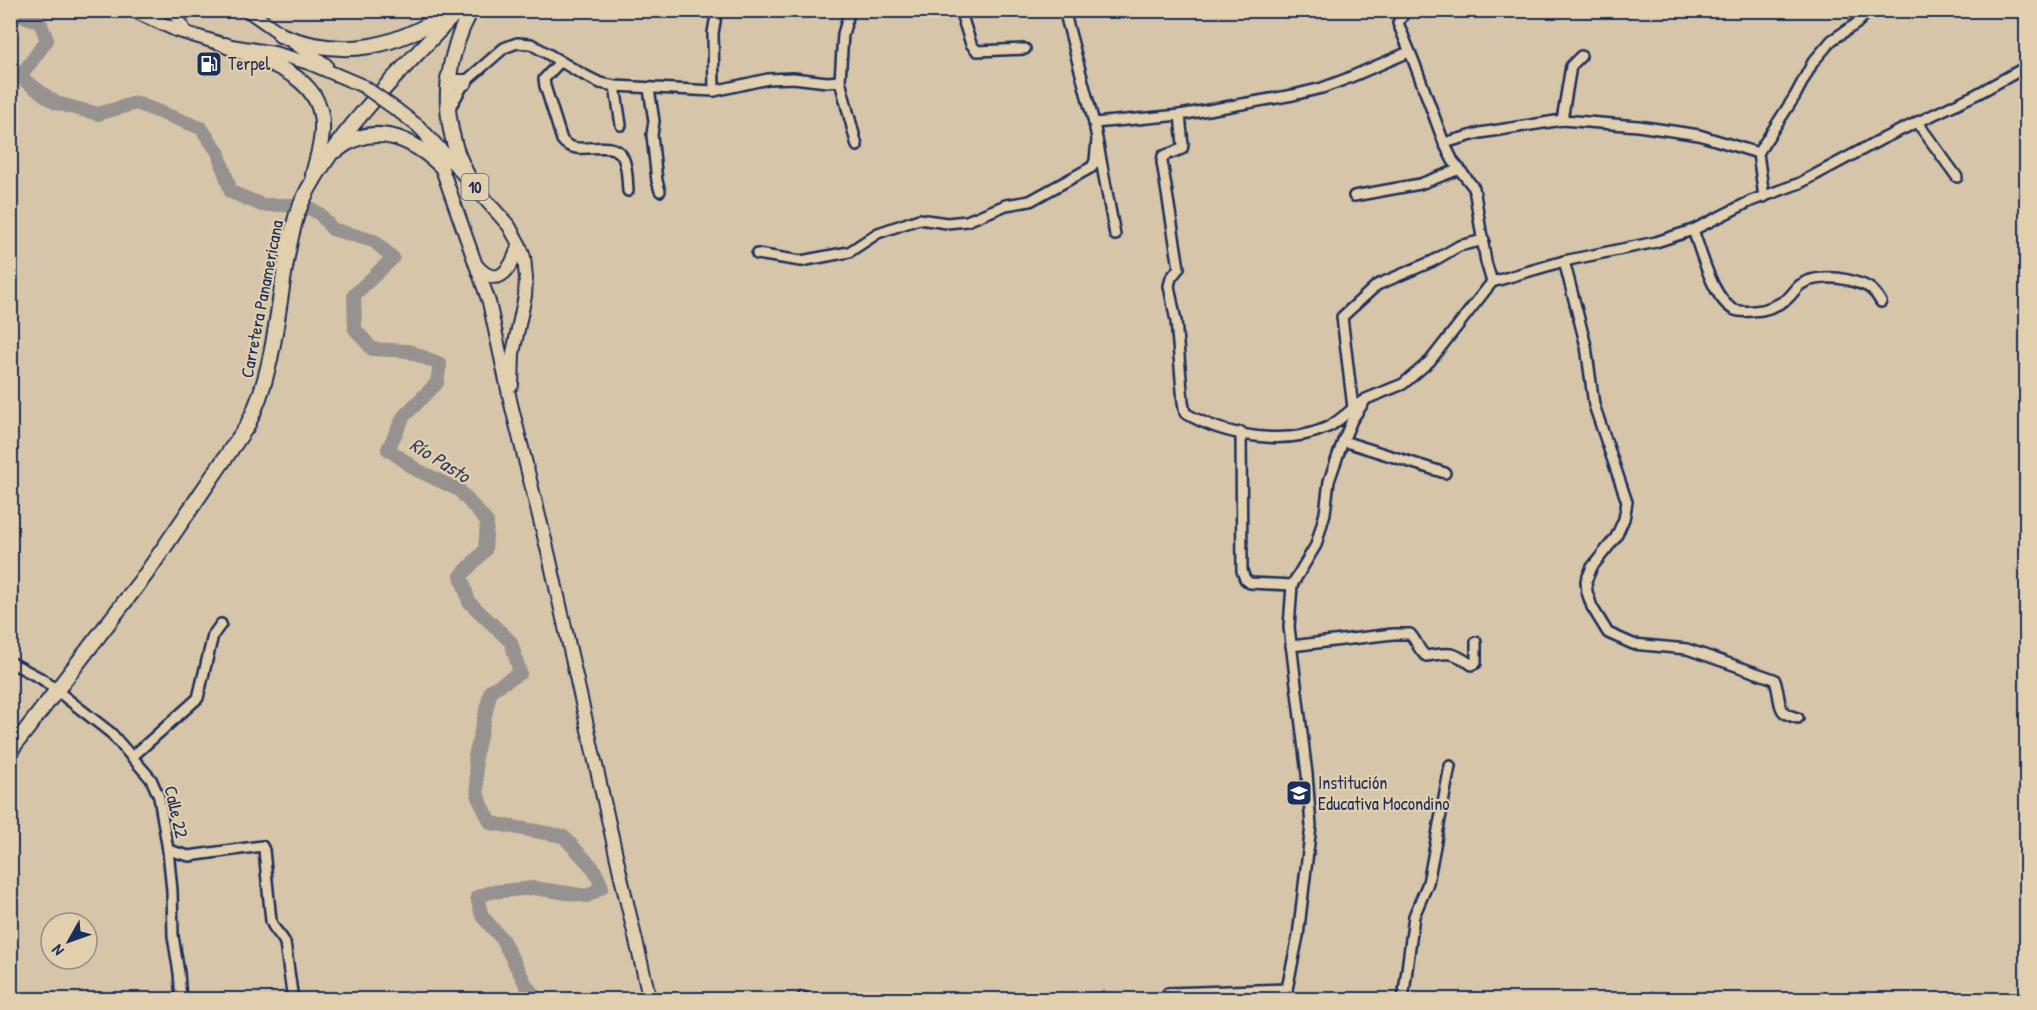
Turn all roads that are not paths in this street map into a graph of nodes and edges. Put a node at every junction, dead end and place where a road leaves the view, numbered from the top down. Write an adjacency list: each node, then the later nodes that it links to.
1 (132, 10): 13 (main road, 10)
2 (177, 10): 13 (main road)
3 (247, 10): 14 (main road, 10)
4 (451, 10): 14 (highway)
5 (458, 10): 39 (highway, Carretera Panamericana)
6 (471, 10): 22 (highway)
7 (717, 10): 27 (street)
8 (850, 10): 23 (street)
9 (960, 10): 16 (street)
10 (1064, 10): 32 (street)
11 (1408, 10): 17 (street)
12 (1870, 10): 38 (street)
13 (185, 32): 15 (main road, 10)
14 (280, 35): 21 (main road, 10)
15 (225, 45): 21 (main road, 10); 44 (highway)
16 (1025, 49)
17 (1409, 52): 29 (street); 36 (street)
18 (1581, 56): 30 (street)
19 (560, 62): 24 (street); 25 (street); 45 (street)
20 (2026, 67): 31 (street)
21 (339, 74): 34 (main road, 10, bridge)
22 (448, 78): 24 (highway); 28 (highway)
23 (840, 81): 27 (street); 37 (street)
24 (465, 82): 28 (street)
25 (615, 86): 26 (street); 33 (street)
26 (649, 88): 27 (street); 46 (street)
27 (714, 92)
28 (448, 112): 43 (highway)
29 (1180, 115): 32 (street); 61 (street)
30 (1563, 120): 36 (street); 38 (street)
31 (1917, 122): 42 (street); 48 (street)
32 (1094, 123): 35 (street)
33 (621, 125)
34 (426, 134): 40 (main road, 10); 43 (main road, 10)
35 (1097, 140): 50 (street); 53 (street)
36 (1444, 143): 41 (street)
37 (857, 146)
38 (1758, 153): 48 (street)
39 (328, 157): 40 (highway); 44 (highway, Carretera Panamericana)
40 (441, 166): 55 (main road, 10)
41 (1460, 169): 47 (street); 51 (street)
42 (1957, 177)
43 (470, 181): 52 (main road, 10)
44 (308, 189): 69 (highway, Carretera Panamericana)
45 (628, 191)
46 (660, 191)
47 (1354, 196)
48 (1764, 197): 49 (street)
49 (1693, 230): 54 (street); 57 (street)
50 (1115, 235)
51 (1484, 240): 56 (street); 60 (street)
52 (519, 244): 55 (main road); 59 (main road, 10)
53 (757, 254)
54 (1564, 261): 56 (street); 70 (street)
55 (475, 264): 59 (main road, 10)
56 (1492, 282): 58 (street)
57 (1881, 302)
58 (1366, 399): 60 (street); 62 (street)
59 (512, 404): 78 (main road, 10)
60 (1353, 408): 61 (street)
61 (1241, 432): 64 (street)
62 (1343, 441): 63 (street); 64 (street)
63 (1445, 472)
64 (1292, 585): 67 (street)
65 (221, 624): 72 (street)
66 (1476, 642): 67 (street)
67 (1291, 646): 75 (street)
68 (10, 662): 69 (street, Calle 22)
69 (58, 690): 71 (highway, Carretera Panamericana); 72 (street, Calle 22)
70 (1798, 718)
71 (10, 751)
72 (132, 757): 74 (street, Calle 22)
73 (1450, 766): 81 (street)
74 (168, 850): 76 (street, Calle 22); 77 (street)
75 (1287, 989): 79 (street); 80 (street)
76 (181, 999)
77 (293, 999)
78 (650, 999)
79 (1169, 999)
80 (1288, 999)
81 (1403, 999)

